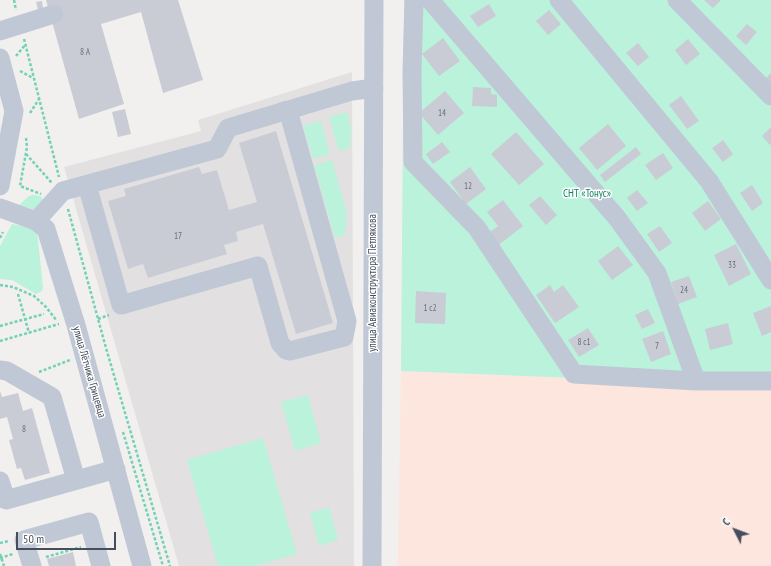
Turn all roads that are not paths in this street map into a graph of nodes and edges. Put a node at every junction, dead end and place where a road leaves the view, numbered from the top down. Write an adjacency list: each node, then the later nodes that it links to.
1 (374, 0): 9 (street, улица Авиаконструктора Петлякова)
2 (414, 0): 19 (street)
3 (430, 0): 19 (street)
4 (559, 0): 17 (street)
5 (677, 0): 10 (street)
6 (54, 14): 7 (street)
7 (0, 31)
8 (6, 59): 12 (street)
9 (374, 88): 11 (street); 27 (street, улица Авиаконструктора Петлякова)
10 (771, 96)
11 (281, 112): 13 (street); 13 (street)
12 (14, 114): 14 (street)
13 (87, 185): 16 (street)
14 (0, 186)
15 (0, 208): 16 (street)
16 (36, 221): 21 (street, улица Лётчика Грицевца)
17 (771, 280)
18 (0, 370): 22 (street)
19 (696, 381): 20 (street)
20 (771, 381)
21 (116, 468): 22 (street); 26 (street, улица Лётчика Грицевца)
22 (76, 480): 23 (street)
23 (0, 481)
24 (38, 562): 25 (street)
25 (101, 566)
26 (142, 566)
27 (372, 566)

